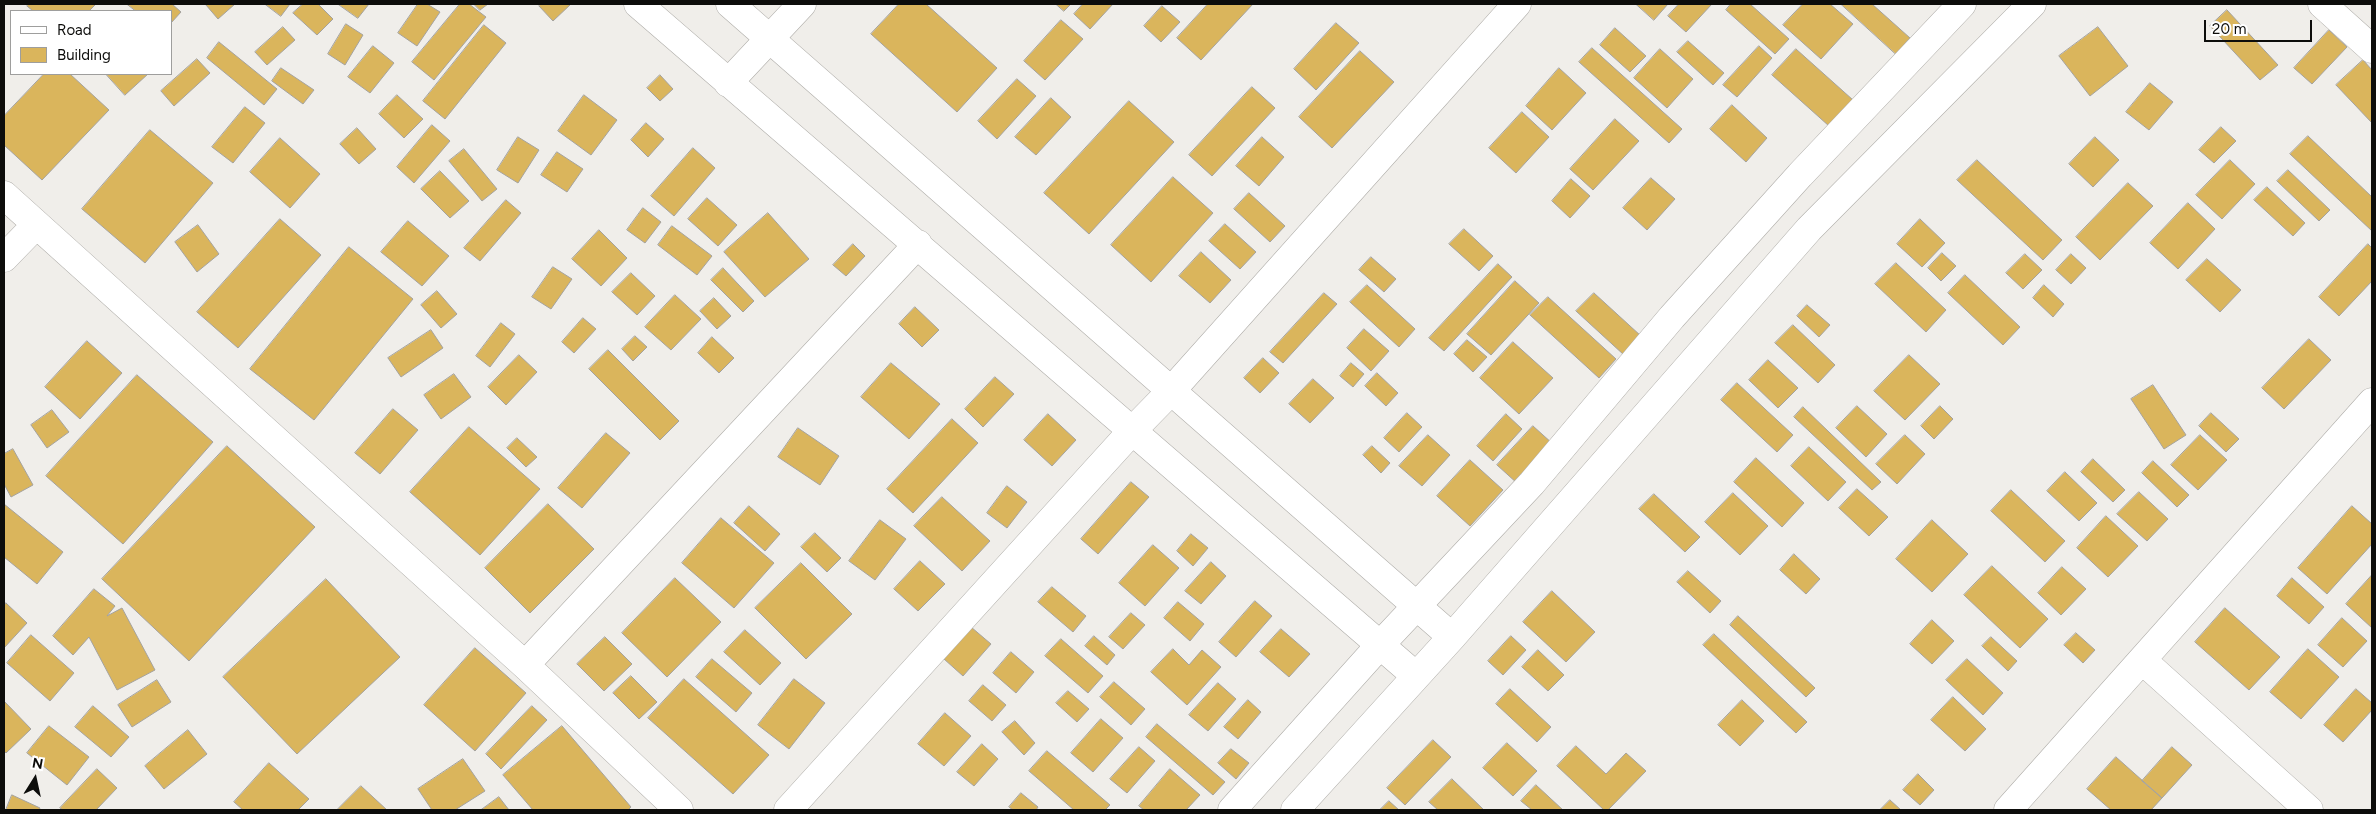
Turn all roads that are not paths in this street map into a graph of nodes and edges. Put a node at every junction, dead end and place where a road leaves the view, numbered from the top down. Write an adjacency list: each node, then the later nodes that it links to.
1 (638, 4): 10 (street)
2 (730, 4): 8 (street)
3 (802, 4): 8 (street)
4 (1517, 4): 15 (street)
5 (1962, 4): 18 (street)
6 (2032, 4): 19 (street)
7 (2322, 4): 9 (street)
8 (769, 38): 10 (street); 15 (street)
9 (2372, 49)
10 (728, 83): 13 (street)
11 (4, 196): 12 (street)
12 (36, 225): 14 (street); 22 (street)
13 (918, 244): 17 (street); 22 (street)
14 (4, 258)
15 (1171, 391): 17 (street); 18 (street)
16 (2372, 402): 21 (street)
17 (1132, 430): 20 (street); 25 (street)
18 (1417, 606): 19 (street); 20 (street)
19 (1452, 637): 23 (street)
20 (1380, 645): 23 (street); 26 (street)
21 (2142, 660): 28 (street); 29 (street)
22 (525, 666): 24 (street)
23 (1416, 676): 27 (street)
24 (679, 810)
25 (788, 810)
26 (1232, 810)
27 (1295, 810)
28 (2008, 810)
29 (2309, 810)

